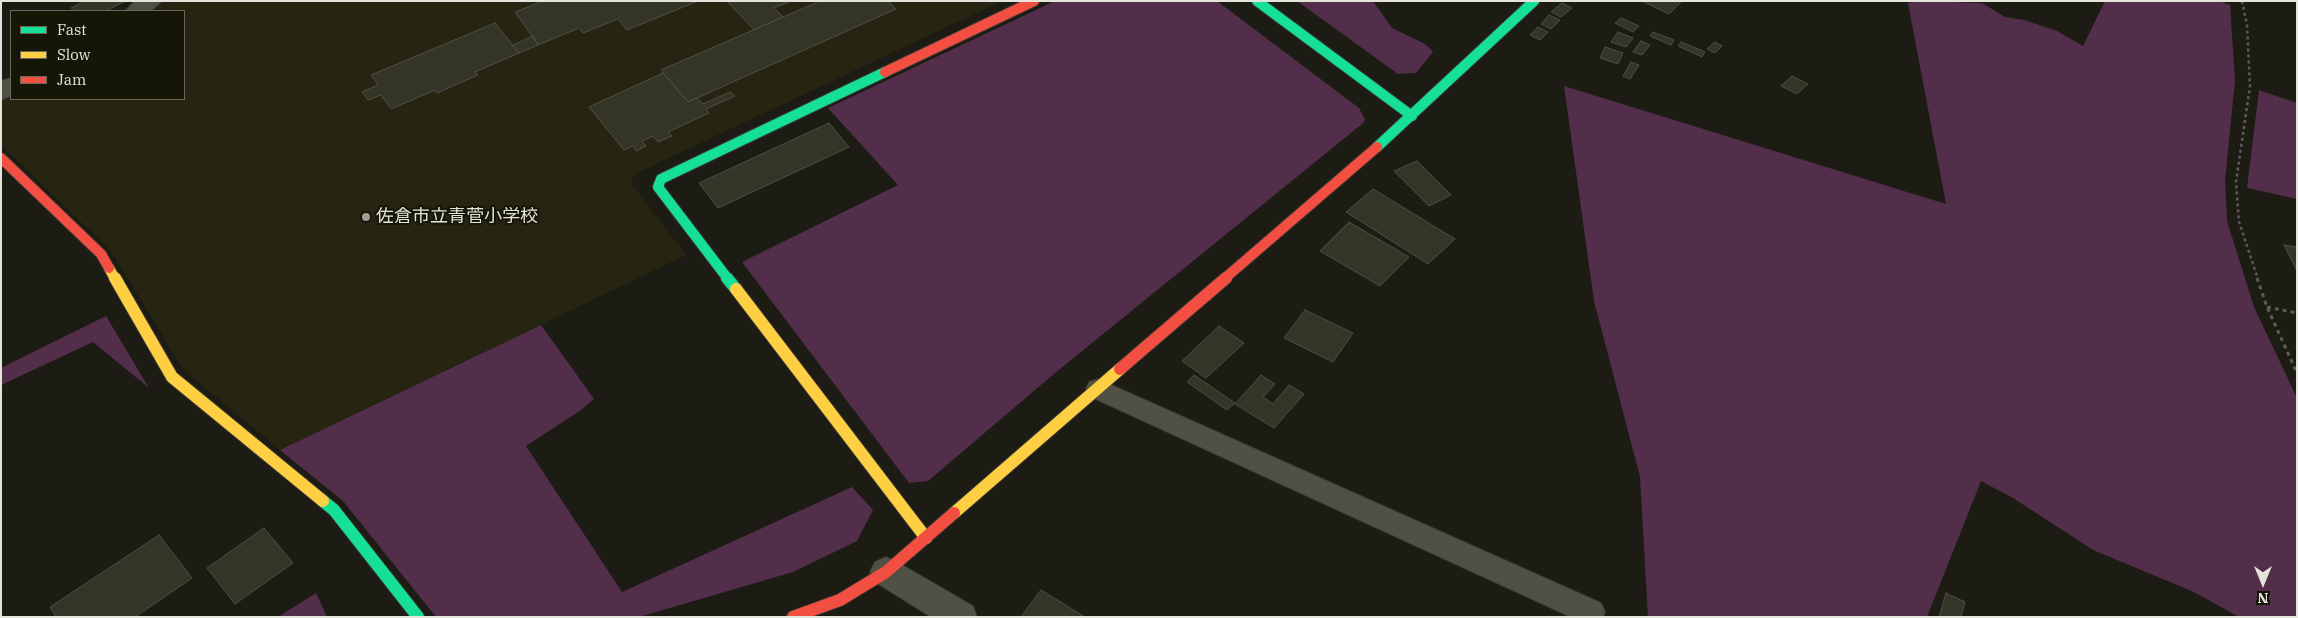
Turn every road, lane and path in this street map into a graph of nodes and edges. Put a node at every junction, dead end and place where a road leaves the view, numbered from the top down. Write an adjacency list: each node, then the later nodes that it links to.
1 (151, 1): 6 (street)
2 (1034, 1): 13 (street)
3 (1257, 1): 7 (street)
4 (1534, 1): 7 (street)
5 (2242, 1): 9 (path)
6 (138, 10)
7 (1412, 116): 12 (street)
8 (1, 158): 16 (street)
9 (2267, 307): 10 (path); 11 (path)
10 (2297, 313)
11 (2297, 373)
12 (1098, 388): 13 (street); 15 (lane)
13 (926, 538): 14 (street)
14 (886, 572): 17 (street); 18 (street)
15 (1591, 612)
16 (418, 617)
17 (793, 617)
18 (961, 617)

